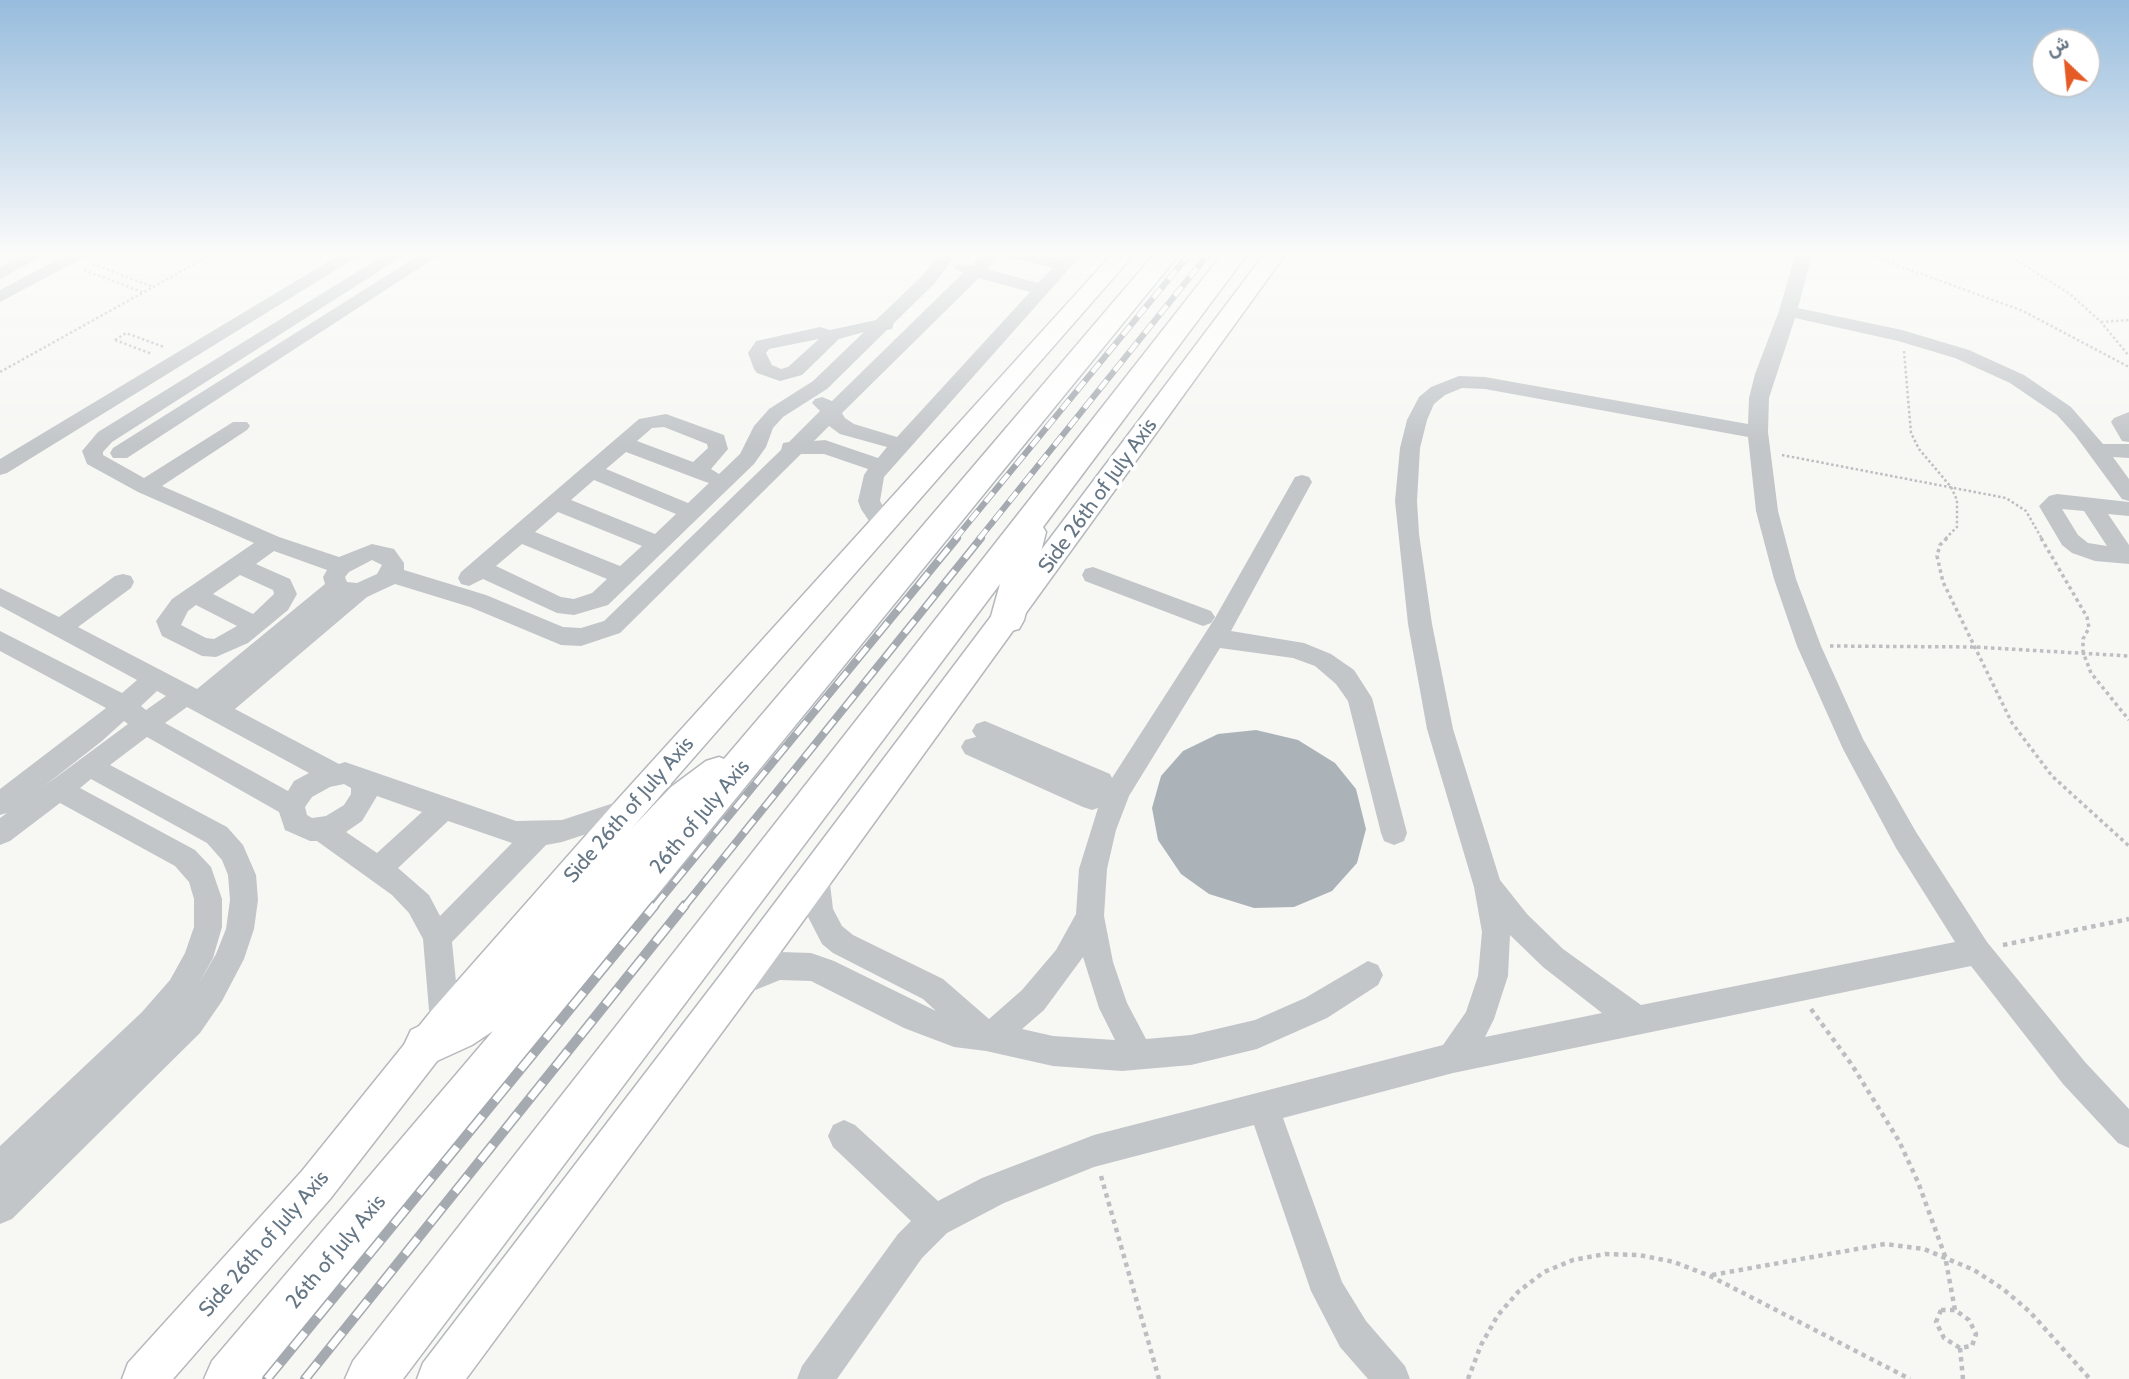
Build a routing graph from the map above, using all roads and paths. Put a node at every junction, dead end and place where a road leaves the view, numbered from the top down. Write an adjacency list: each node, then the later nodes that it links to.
1 (101, 316): 25 (path)
2 (251, 316): 23 (street)
3 (298, 316): 26 (street)
4 (335, 316): 27 (street)
5 (891, 316): 18 (street)
6 (930, 316): 19 (street)
7 (1018, 316): 38 (street)
8 (1069, 316): 58 (main road, Side 26th of July Axis)
9 (1116, 316): 88 (highway, 26th of July Axis)
10 (1213, 316): 57 (highway)
11 (1224, 316): 73 (main road, Side 26th of July Axis)
12 (1786, 316): 36 (street)
13 (1812, 316): 21 (street)
14 (2034, 316): 24 (path)
15 (2094, 316): 17 (path)
16 (2129, 320): 17 (path)
17 (2101, 322): 22 (path)
18 (883, 324): 19 (street); 20 (street); 30 (street)
19 (912, 334): 31 (street)
20 (830, 336)
21 (1902, 336): 40 (street); 50 (path)
22 (2129, 356)
23 (181, 359): 23 (path); 44 (street)
24 (2129, 367)
25 (0, 372)
26 (201, 377): 27 (street); 28 (street)
27 (226, 386): 29 (street)
28 (182, 389): 29 (street); 49 (street)
29 (207, 397): 42 (street)
30 (802, 397): 31 (street); 35 (street)
31 (832, 413): 38 (street); 39 (street)
32 (2129, 418): 34 (street)
33 (240, 426): 49 (street)
34 (2129, 436)
35 (759, 441): 39 (street); 47 (street)
36 (1758, 441): 50 (path); 78 (street); 105 (street)
37 (622, 443): 45 (street); 46 (street); 46 (street)
38 (902, 445): 43 (street)
39 (798, 446): 43 (street); 51 (street)
40 (2097, 450): 41 (street); 52 (street)
41 (2129, 451)
42 (120, 453)
43 (881, 466): 58 (street)
44 (0, 468)
45 (591, 471): 53 (street); 55 (street)
46 (697, 471): 47 (street)
47 (724, 481): 51 (street); 55 (street)
48 (1302, 482): 75 (street)
49 (145, 487): 60 (street)
50 (1951, 487): 79 (path); 80 (path)
51 (753, 491): 56 (street)
52 (2128, 496): 54 (street)
53 (555, 502): 59 (street); 61 (street)
54 (2091, 505): 62 (street); 62 (street)
55 (697, 508): 56 (street); 61 (street)
56 (729, 514): 70 (street)
57 (1033, 517): 73 (highway); 131 (highway)
58 (883, 525): 97 (main road, Side 26th of July Axis)
59 (519, 534): 64 (street); 67 (street)
60 (271, 542): 63 (street); 68 (street)
61 (659, 544): 67 (street)
62 (2127, 556)
63 (239, 565): 71 (street); 74 (street)
64 (480, 568): 67 (street); 70 (street)
65 (390, 574): 68 (street); 68 (street); 70 (street)
66 (1093, 575): 75 (street)
67 (625, 577)
68 (346, 581): 83 (street)
69 (123, 582): 76 (street)
70 (453, 592)
71 (195, 595): 74 (street); 74 (street)
72 (0, 596): 76 (street)
73 (1007, 620): 104 (main road, Side 26th of July Axis)
74 (255, 625)
75 (1208, 627): 100 (street); 106 (street)
76 (60, 628): 82 (street)
77 (0, 640): 84 (street)
78 (1809, 646): 79 (path); 109 (street)
79 (1975, 647): 80 (path); 102 (path)
80 (2082, 652): 81 (path); 85 (path)
81 (2129, 656)
82 (157, 677): 83 (street); 84 (street)
83 (201, 702): 86 (street); 90 (street)
84 (123, 705): 86 (street); 95 (street)
85 (2129, 720)
86 (145, 724): 89 (street); 94 (street)
87 (980, 739): 93 (street)
88 (753, 754): 114 (highway); 130 (highway, 26th of July Axis)
89 (90, 766): 92 (street); 123 (street)
90 (335, 774): 91 (street); 94 (street)
91 (361, 780): 96 (street); 98 (street)
92 (59, 789): 95 (street); 122 (street)
93 (1096, 790)
94 (292, 806): 98 (street)
95 (8, 808): 99 (street)
96 (443, 809): 101 (street); 103 (street)
97 (629, 809): 101 (street); 114 (main road, Side 26th of July Axis)
98 (321, 830): 103 (street)
99 (0, 833)
100 (1394, 833)
101 (539, 834): 108 (street)
102 (2129, 846)
103 (378, 869): 108 (street)
104 (820, 871): 111 (main road, Side 26th of July Axis); 115 (street)
105 (1488, 887): 113 (street); 117 (street)
106 (1090, 916): 115 (street); 116 (street)
107 (2129, 919): 109 (path)
108 (437, 938): 114 (street)
109 (1977, 951): 112 (street); 119 (street)
110 (1368, 975): 116 (street)
111 (735, 985): 115 (street); 132 (main road, Side 26th of July Axis)
112 (1795, 988): 113 (street); 125 (path)
113 (1638, 1020): 117 (street)
114 (435, 1033): 129 (main road, Side 26th of July Axis)
115 (988, 1036): 116 (street)
116 (1138, 1055)
117 (1452, 1058): 118 (street)
118 (1265, 1108): 121 (street); 135 (street)
119 (2129, 1132)
120 (844, 1136): 124 (street)
121 (1094, 1151): 124 (street); 134 (path)
122 (0, 1168)
123 (0, 1208)
124 (935, 1221): 133 (street)
125 (1945, 1256): 126 (path); 127 (path); 139 (path)
126 (1710, 1276): 136 (path); 137 (path)
127 (1955, 1310): 128 (path); 128 (path)
128 (1960, 1348): 138 (path)
129 (144, 1379)
130 (230, 1379)
131 (371, 1379)
132 (439, 1379)
133 (815, 1379)
134 (1159, 1379)
135 (1392, 1379)
136 (1468, 1379)
137 (1910, 1379)
138 (1963, 1379)
139 (2090, 1379)

